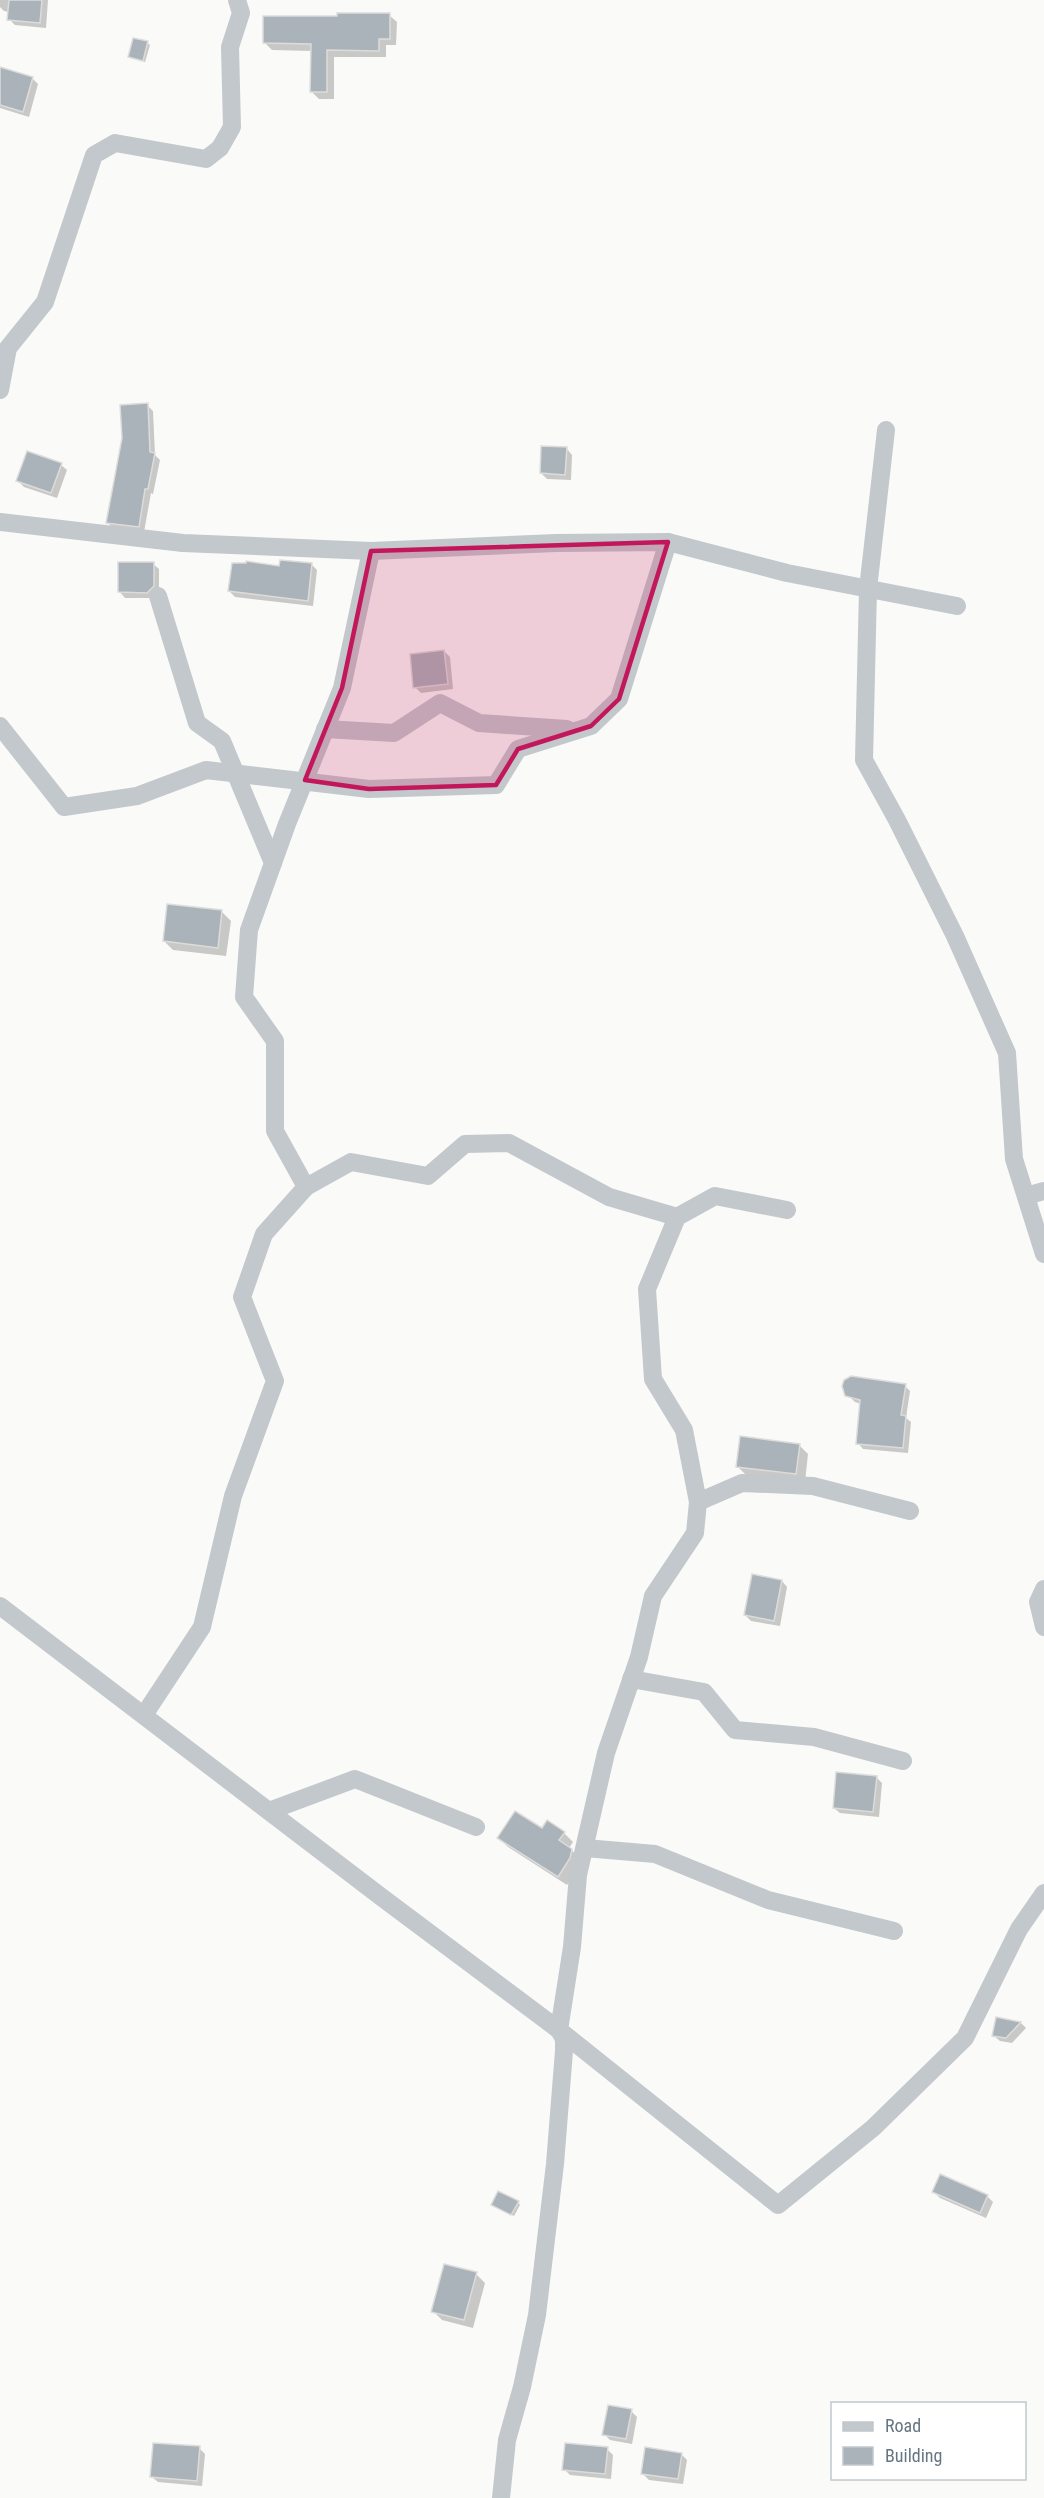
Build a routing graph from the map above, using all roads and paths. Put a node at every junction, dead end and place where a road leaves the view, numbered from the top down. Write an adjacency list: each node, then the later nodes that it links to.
1 (237, 0): 2 (street)
2 (0, 390)
3 (886, 429): 7 (street)
4 (0, 522): 6 (street)
5 (668, 542): 6 (street); 7 (street); 12 (street)
6 (371, 551): 11 (street)
7 (868, 589): 9 (street); 18 (street)
8 (158, 596): 13 (street)
9 (957, 606)
10 (0, 726): 13 (street)
11 (325, 729): 12 (street); 14 (street)
12 (578, 730): 14 (street)
13 (234, 773): 14 (street); 15 (street)
14 (305, 780): 15 (street)
15 (273, 863): 16 (street)
16 (306, 1187): 20 (street); 28 (street)
17 (1044, 1191): 18 (street)
18 (1026, 1196): 21 (street)
19 (787, 1210): 20 (street)
20 (677, 1217): 22 (street)
21 (1044, 1254)
22 (698, 1502): 23 (street); 27 (street)
23 (910, 1511)
24 (1044, 1589): 26 (street)
25 (0, 1606): 28 (street)
26 (1044, 1626)
27 (632, 1679): 29 (street); 32 (street)
28 (144, 1715): 30 (street)
29 (903, 1761)
30 (269, 1811): 31 (street); 35 (street)
31 (476, 1827)
32 (585, 1848): 34 (street); 35 (street)
33 (1044, 1893): 35 (street)
34 (894, 1931)
35 (559, 2030): 36 (street)
36 (501, 2498)

